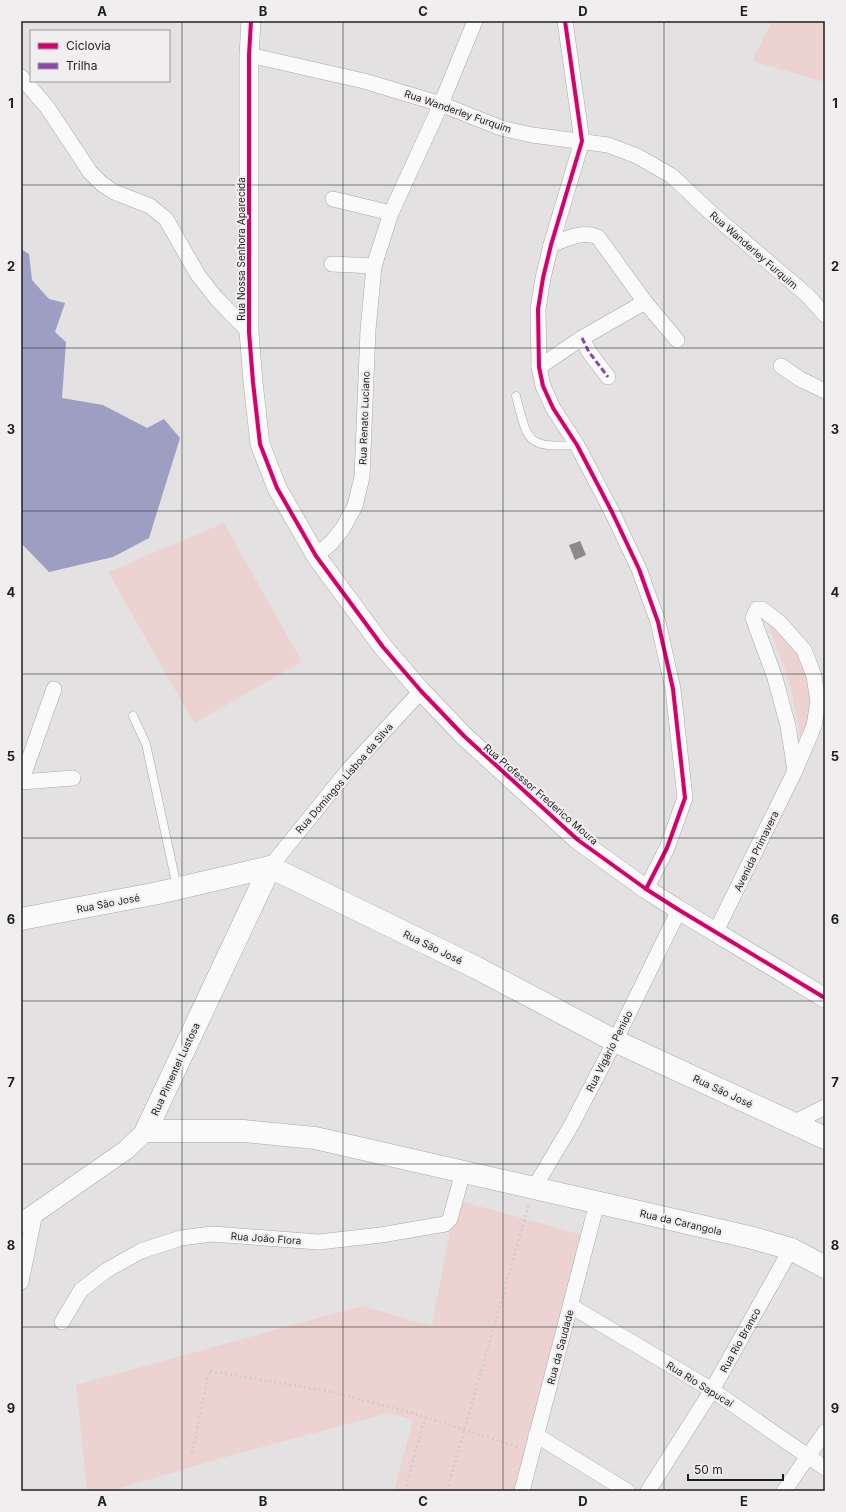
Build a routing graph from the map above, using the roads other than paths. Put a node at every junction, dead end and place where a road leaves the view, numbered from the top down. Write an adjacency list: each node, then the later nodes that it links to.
1 (251, 21): 4 (street, Rua Nossa Senhora Aparecida)
2 (475, 21): 6 (street, Rua Renato Luciano)
3 (565, 21): 7 (street)
4 (249, 55): 6 (street, Rua Wanderley Furquim); 15 (street, Rua Nossa Senhora Aparecida)
5 (21, 77): 15 (street, Rua Nossa Senhora Aparecida)
6 (441, 104): 7 (street, Rua Wanderley Furquim); 9 (street, Rua Renato Luciano)
7 (582, 141): 10 (street); 14 (street, Rua Wanderley Furquim)
8 (333, 199): 9 (street)
9 (392, 213): 12 (street, Rua Renato Luciano)
10 (551, 245): 13 (street); 19 (street)
11 (332, 264): 12 (street)
12 (374, 266): 24 (street, Rua Renato Luciano)
13 (645, 302): 16 (street); 17 (street)
14 (825, 315)
15 (249, 332): 24 (street, Rua Nossa Senhora Aparecida)
16 (582, 338): 19 (street); 20 (street)
17 (677, 340)
18 (781, 366): 21 (street)
19 (540, 367): 23 (street)
20 (608, 377)
21 (825, 391)
22 (516, 396): 23 (lane)
23 (577, 445): 33 (street)
24 (316, 556): 26 (street, Rua Nossa Senhora Aparecida)
25 (54, 689): 30 (street)
26 (420, 691): 31 (street, Rua Domingos Lisboa da Silva); 33 (street, Rua Professor Frederico Moura)
27 (133, 716): 32 (lane)
28 (795, 771): 28 (street, Avenida Primavera); 36 (street, Avenida Primavera)
29 (73, 778): 30 (street)
30 (21, 782)
31 (270, 867): 32 (main road, Rua São José); 38 (main road, Rua São José); 41 (main road, Rua Pimentel Lustosa)
32 (178, 888): 35 (main road, Rua São José)
33 (646, 889): 34 (street, Rua Professor Frederico Moura)
34 (679, 910): 36 (street, Rua Professor Frederico Moura); 38 (street, Rua Vigário Penido)
35 (21, 919)
36 (716, 931): 37 (street, Rua Professor Frederico Moura)
37 (825, 998)
38 (615, 1041): 40 (main road, Rua São José); 44 (street, Rua Vigário Penido)
39 (825, 1107): 40 (street)
40 (793, 1124): 42 (main road, Rua São José)
41 (146, 1131): 43 (main road); 46 (street, Rua Pimentel Lustosa)
42 (825, 1138)
43 (463, 1172): 44 (main road); 51 (street, Rua João Flora)
44 (534, 1188): 45 (main road, Rua da Carangola)
45 (597, 1203): 47 (main road, Rua da Carangola); 50 (street, Rua da Saudade)
46 (28, 1218): 49 (street)
47 (791, 1248): 48 (main road, Rua da Carangola); 52 (street, Rua Rio Branco)
48 (825, 1267)
49 (21, 1282)
50 (571, 1306): 52 (street, Rua Rio Sapucaí); 54 (street, Rua da Saudade)
51 (62, 1322)
52 (712, 1390): 55 (street, Rua Rio Sapucaí); 59 (street, Rua Rio Branco)
53 (825, 1432): 55 (street)
54 (536, 1435): 57 (street, Rua da Saudade); 58 (street)
55 (808, 1455): 56 (street, Rua Rio Sapucaí); 60 (street)
56 (825, 1468)
57 (522, 1491)
58 (627, 1491)
59 (648, 1491)
60 (784, 1491)

